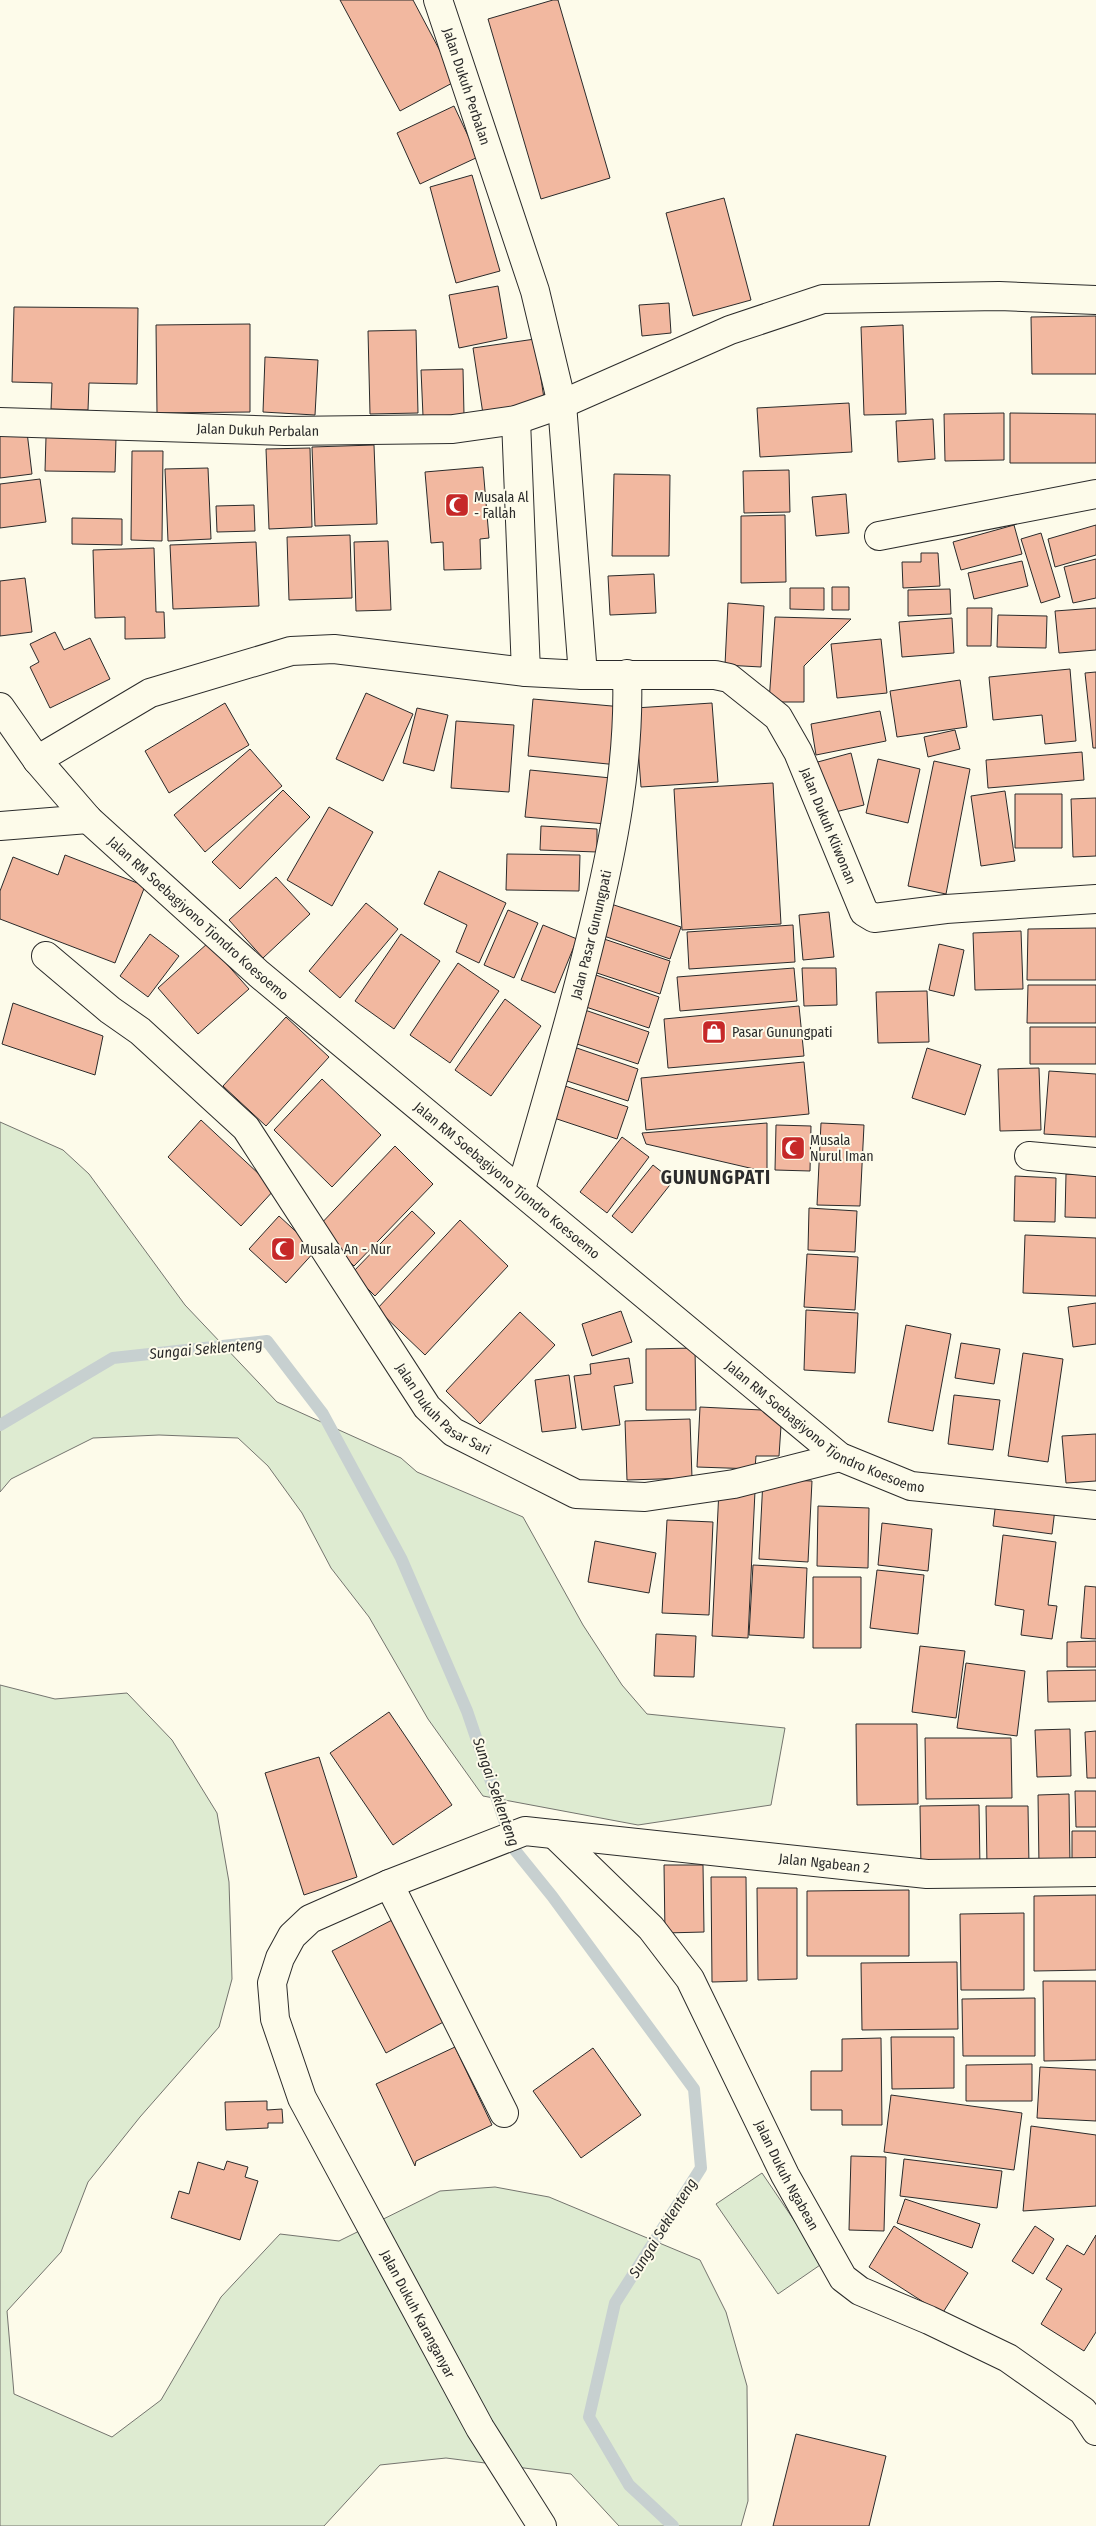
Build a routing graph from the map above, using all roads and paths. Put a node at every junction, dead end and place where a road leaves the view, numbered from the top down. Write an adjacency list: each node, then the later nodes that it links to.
1 (438, 0): 3 (street, Jalan Dukuh Perbalan)
2 (1096, 300): 3 (street)
3 (562, 404): 4 (street, Jalan Dukuh Perbalan); 10 (street, Jalan Dukuh Perbalan)
4 (516, 420): 5 (street, Jalan Dukuh Perbalan); 8 (street)
5 (0, 422)
6 (1096, 494): 7 (street)
7 (879, 536)
8 (526, 672): 10 (street); 12 (street)
9 (627, 674): 10 (street, Jalan Dukuh Kliwonan); 15 (street, Jalan Dukuh Kliwonan); 19 (street, Jalan Pasar Gunungpati)
10 (583, 675)
11 (0, 707): 12 (street, Jalan RM Soebagiyono Tjondro Koesoemo)
12 (37, 760): 13 (street, Jalan RM Soebagiyono Tjondro Koesoemo)
13 (88, 819): 14 (street); 19 (street, Jalan RM Soebagiyono Tjondro Koesoemo)
14 (0, 826)
15 (1096, 898)
16 (46, 956): 20 (street, Jalan Dukuh Pasar Sari)
17 (1030, 1156): 18 (street)
18 (1096, 1162)
19 (521, 1189): 20 (street, Jalan RM Soebagiyono Tjondro Koesoemo)
20 (840, 1457): 21 (street, Jalan RM Soebagiyono Tjondro Koesoemo)
21 (1096, 1505)
22 (525, 1831): 23 (street, Jalan Ngabean 2); 25 (street, Jalan Dukuh Karanganyar)
23 (554, 1834): 24 (street, Jalan Ngabean 2); 27 (street, Jalan Dukuh Ngabean)
24 (1096, 1872)
25 (389, 1884): 26 (street); 28 (street, Jalan Dukuh Karanganyar)
26 (504, 2113)
27 (1096, 2431)
28 (542, 2526)

